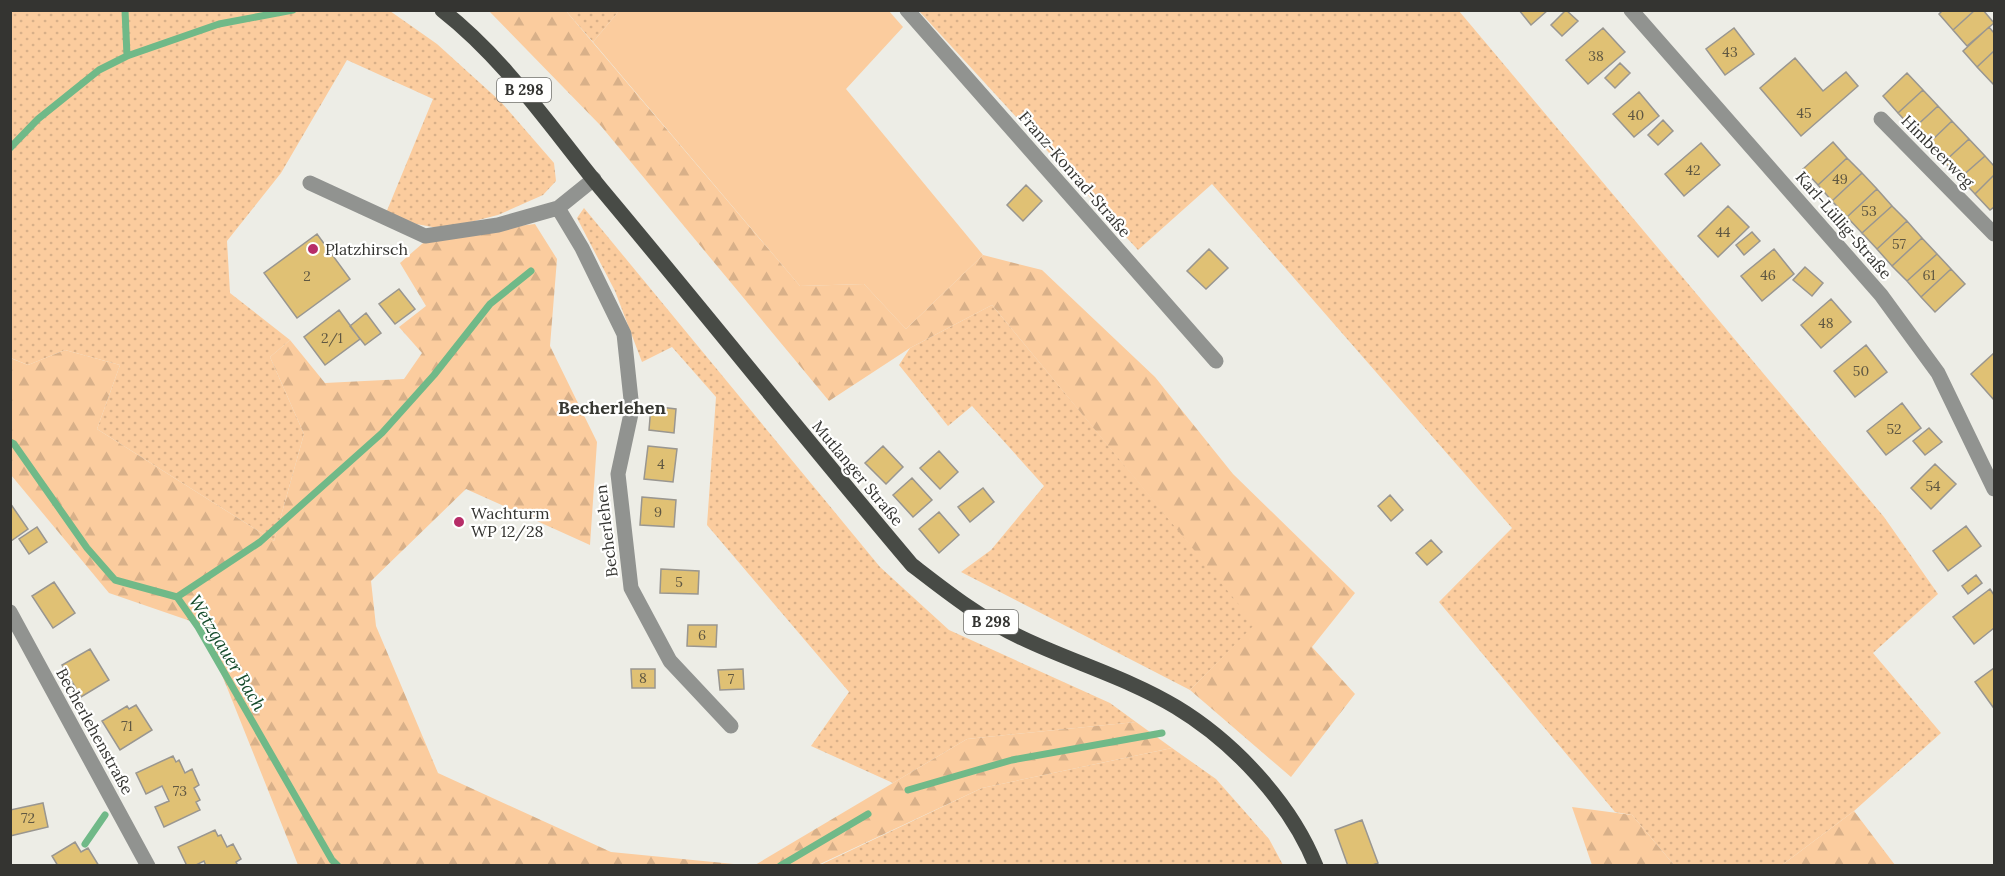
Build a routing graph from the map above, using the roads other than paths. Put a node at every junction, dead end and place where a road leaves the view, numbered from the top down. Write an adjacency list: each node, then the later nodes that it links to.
1 (442, 10): 5 (main road, Mutlanger Straße / B 298)
2 (907, 10): 9 (street, Franz-Konrad-Straße)
3 (1631, 10): 10 (street, Karl-Lüllig-Straße)
4 (1881, 119): 8 (street, Himbeerweg)
5 (594, 179): 7 (street); 14 (main road, Mutlanger Straße / B 298)
6 (310, 183): 7 (street)
7 (558, 208): 12 (street, Becherlehen)
8 (1995, 234)
9 (1216, 361)
10 (1995, 489)
11 (10, 612): 13 (street, Becherlehenstraße)
12 (731, 726)
13 (148, 866)
14 (1316, 866)

